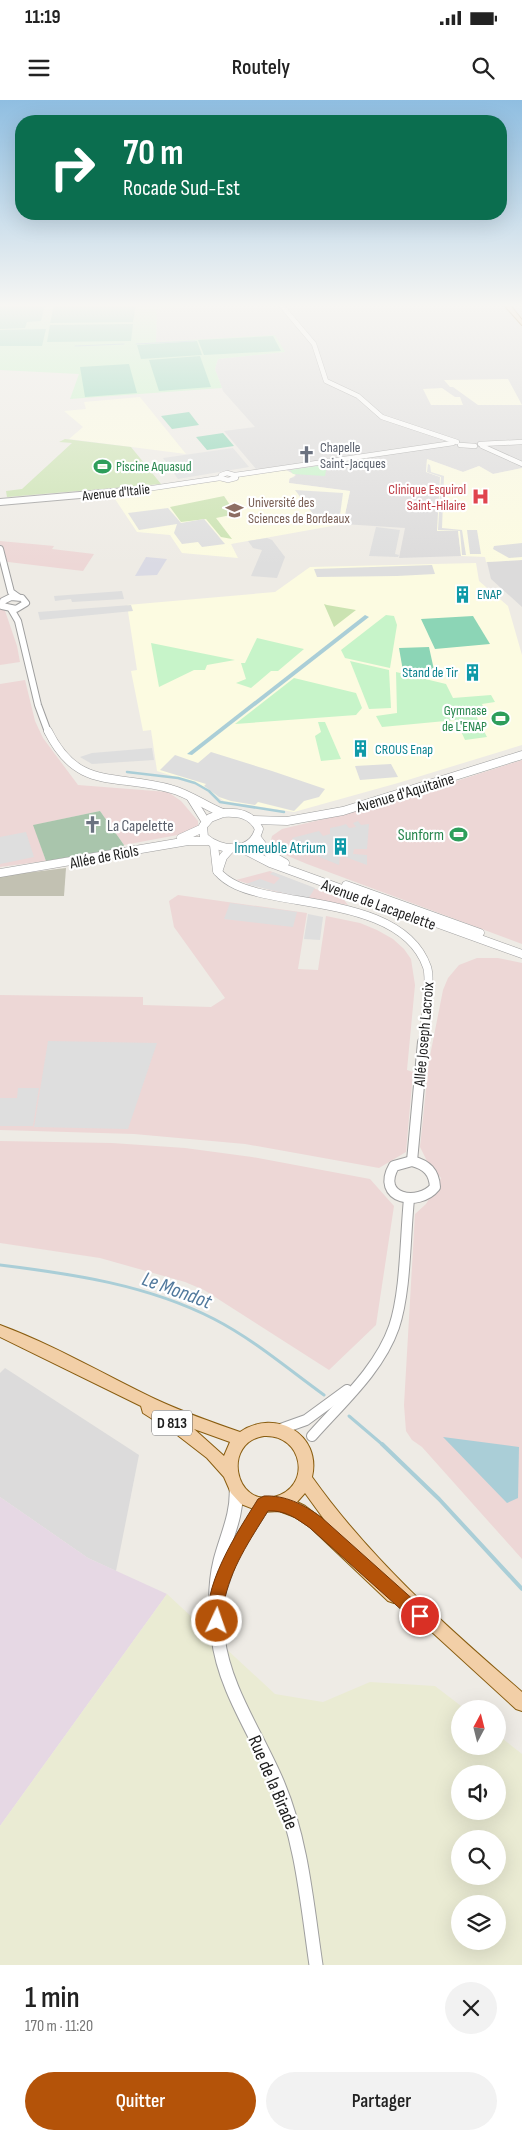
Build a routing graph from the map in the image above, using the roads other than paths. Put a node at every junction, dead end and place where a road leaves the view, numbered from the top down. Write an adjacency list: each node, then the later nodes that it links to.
1 (350, 392): 3 (street)
2 (521, 442): 4 (street)
3 (457, 443): 4 (street); 7 (street, Avenue d'Italie)
4 (479, 445): 5 (street)
5 (522, 464)
6 (0, 498): 7 (street, Avenue d'Italie)
7 (11, 500): 8 (street, Avenue d'Italie)
8 (0, 502)
9 (0, 549): 10 (street)
10 (10, 595): 11 (street); 12 (street)
11 (19, 608): 12 (street); 13 (street)
12 (11, 609): 13 (street, Avenue d'Aquitaine)
13 (18, 621): 15 (street, Avenue d'Aquitaine)
14 (522, 755): 18 (street, Avenue d'Aquitaine)
15 (190, 798): 16 (street, Avenue d'Aquitaine); 19 (street)
16 (223, 813): 17 (street, Avenue d'Aquitaine); 19 (street, Allée de Riols)
17 (254, 820): 18 (street, Avenue d'Aquitaine); 20 (street, Avenue de Lacapelette)
18 (287, 821): 20 (street, Avenue d'Aquitaine)
19 (204, 825): 21 (street); 23 (street, Allée de Riols)
20 (258, 836): 22 (street, Avenue d'Aquitaine); 25 (street, Avenue de Lacapelette)
21 (210, 843): 22 (street, Allée de Riols); 23 (street, Allée de Riols); 24 (street)
22 (235, 848): 24 (street); 26 (street, Avenue de Lacapelette)
23 (0, 872)
24 (218, 872): 27 (street, Allée Joseph Lacroix)
25 (522, 949)
26 (522, 954)
27 (412, 1161): 28 (street); 28 (street)
28 (409, 1199): 30 (street)
29 (0, 1331): 31 (main road, D 813)
30 (374, 1366): 32 (street); 33 (street)
31 (107, 1381): 34 (main road, D 813); 35 (main road, D 813)
32 (277, 1430): 34 (main road); 36 (main road)
33 (312, 1436)
34 (241, 1439): 35 (main road)
35 (230, 1473): 37 (main road)
36 (305, 1480): 38 (main road); 40 (main road)
37 (236, 1488): 38 (main road); 39 (street, Rue de la Birade)
38 (271, 1504): 39 (street, Rue de la Birade); 40 (main road)
39 (216, 1604): 42 (street, Rue de la Birade)
40 (434, 1625): 41 (main road)
41 (522, 1703)
42 (316, 1965)

